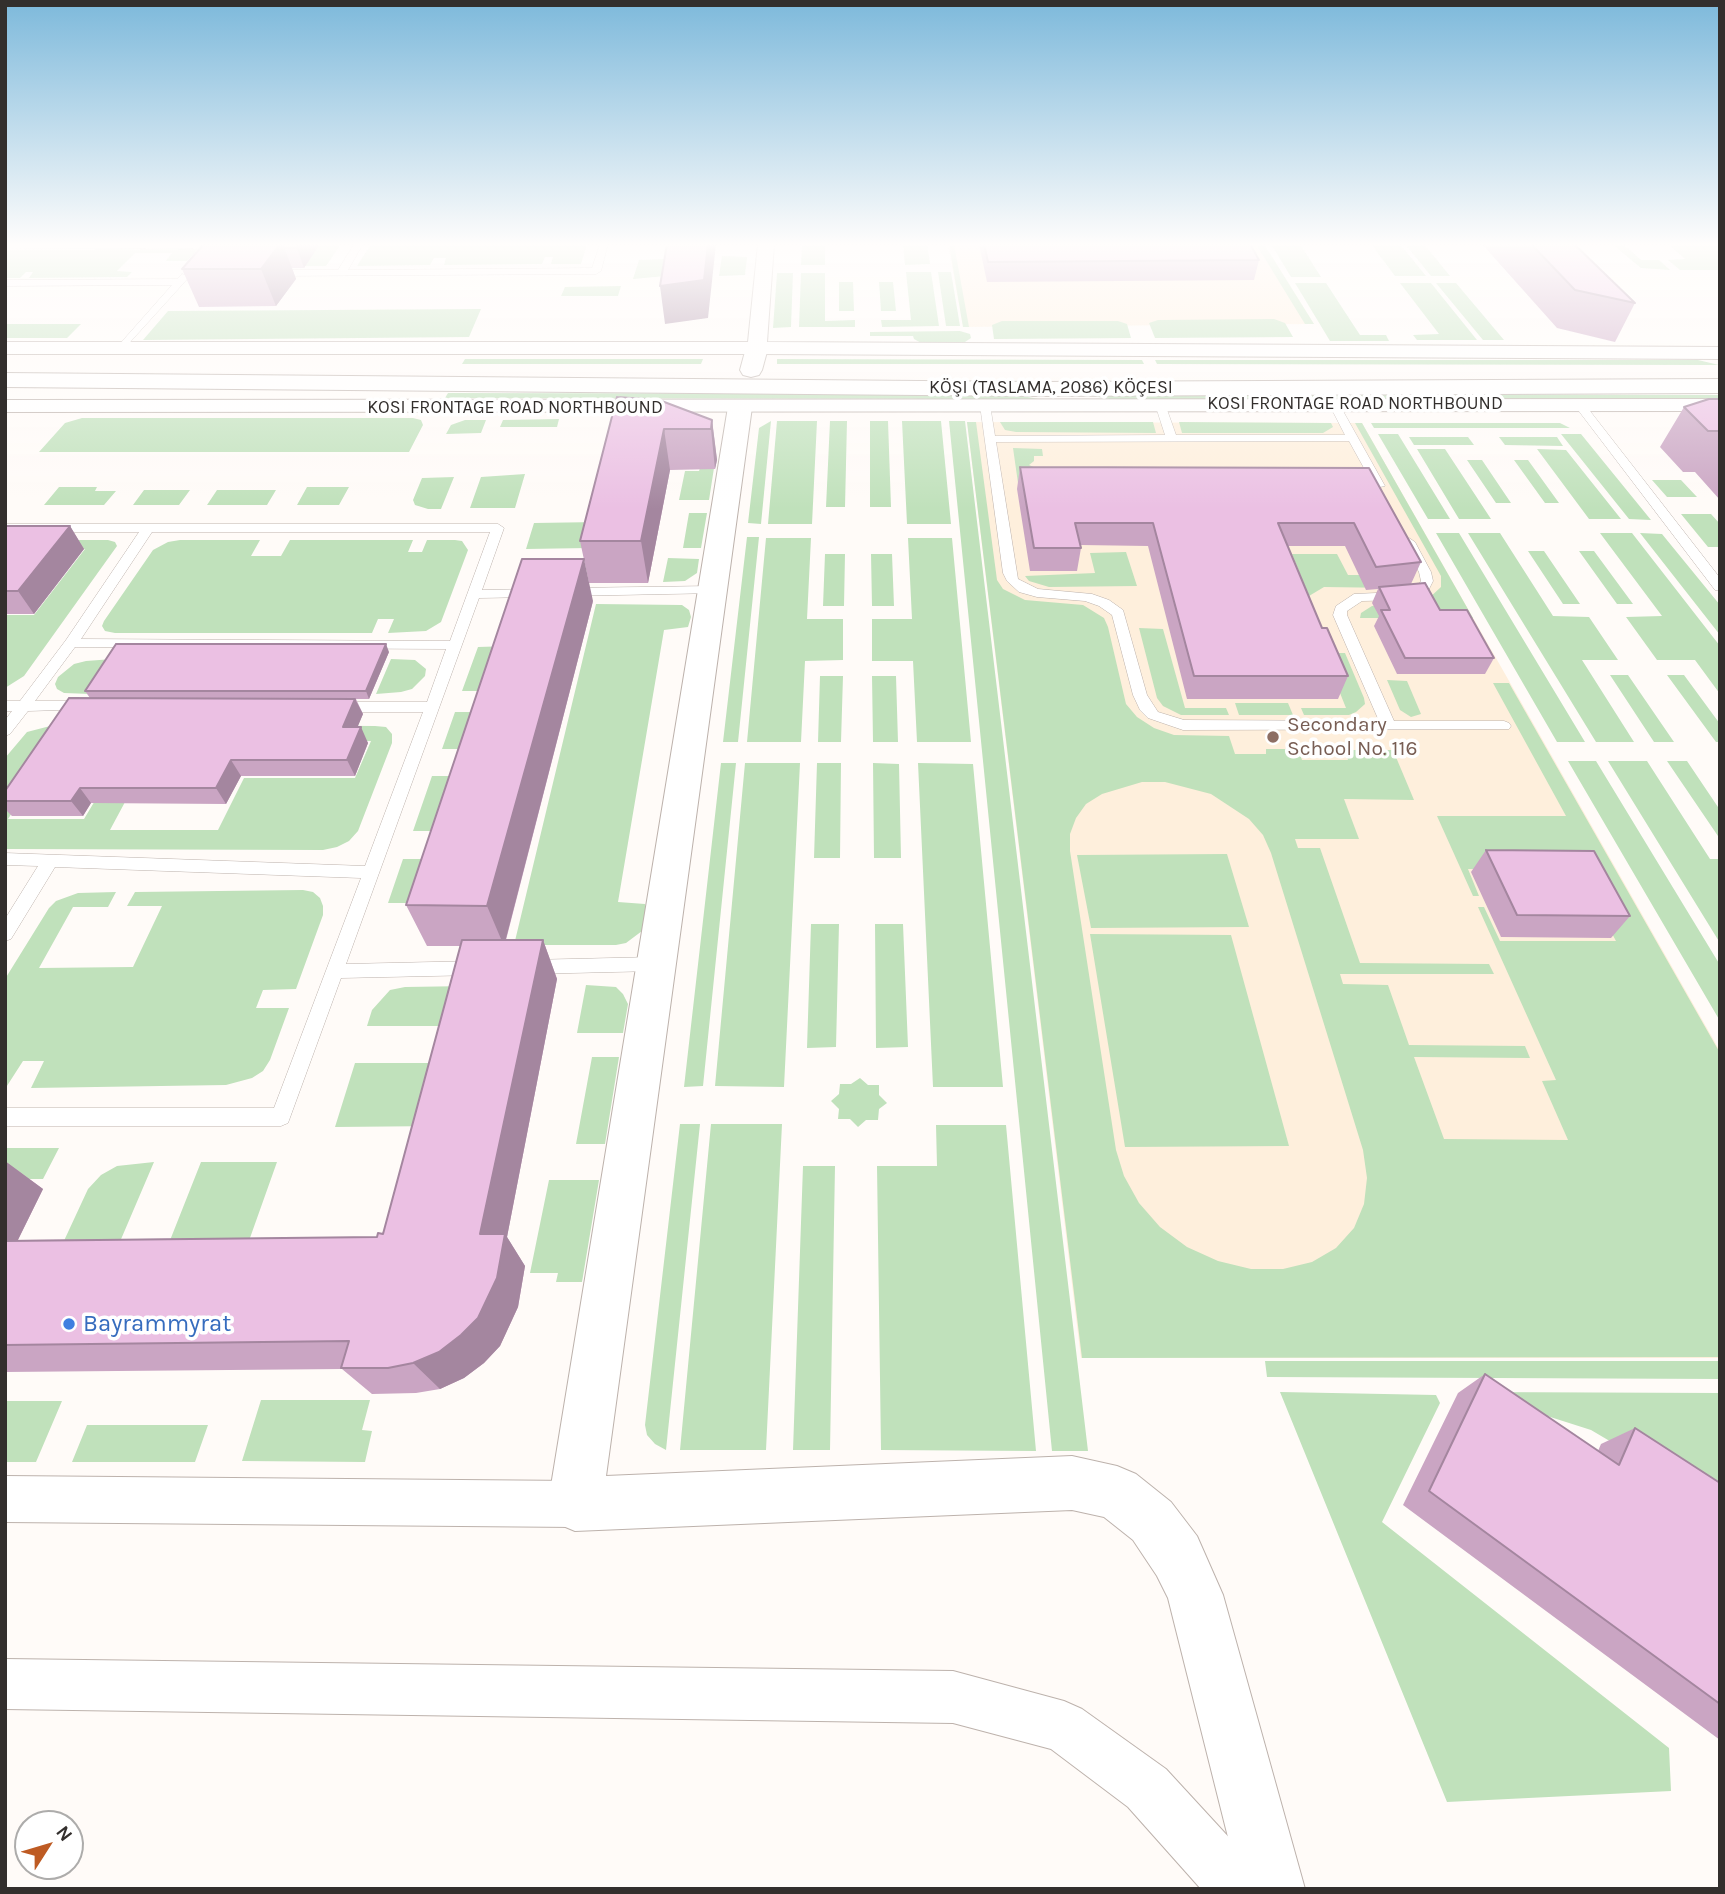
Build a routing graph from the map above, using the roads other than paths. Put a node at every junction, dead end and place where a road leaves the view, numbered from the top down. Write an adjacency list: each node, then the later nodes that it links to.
1 (136, 332): 4 (lane)
2 (758, 332): 5 (street)
3 (5, 348): 4 (street)
4 (122, 348): 5 (street)
5 (757, 348): 6 (street); 11 (main road)
6 (1720, 353)
7 (5, 368): 11 (main road, KÖŞI (TASLAMA, 2086) KÖÇESI)
8 (1720, 372): 11 (main road, KÖŞI (TASLAMA, 2086) KÖÇESI)
9 (5, 380): 12 (main road, KÖŞI (TASLAMA, 2086) KÖÇESI)
10 (1720, 386): 12 (main road, KÖŞI (TASLAMA, 2086) KÖÇESI)
11 (746, 389): 13 (street, KOSI FRONTAGE ROAD NORTHBOUND); 17 (street, KOSI FRONTAGE ROAD NORTHBOUND); 28 (main road)
12 (1036, 389): 19 (main road)
13 (12, 402)
14 (1160, 404): 15 (street, KOSI FRONTAGE ROAD NORTHBOUND); 19 (street, KOSI FRONTAGE ROAD NORTHBOUND); 22 (lane)
15 (1334, 404): 16 (street, KOSI FRONTAGE ROAD NORTHBOUND); 20 (lane)
16 (1579, 404): 18 (street, KOSI FRONTAGE ROAD NORTHBOUND); 27 (lane)
17 (985, 405): 19 (street, KOSI FRONTAGE ROAD NORTHBOUND); 21 (lane)
18 (1720, 405)
19 (1090, 406)
20 (1353, 438): 22 (lane); 23 (lane)
21 (989, 439): 22 (lane); 37 (lane)
22 (1172, 439)
23 (1384, 495)
24 (5, 528): 25 (lane)
25 (148, 528): 29 (lane); 30 (lane)
26 (1402, 529): 37 (lane)
27 (1720, 587)
28 (713, 590): 29 (lane); 44 (main road)
29 (474, 594): 31 (lane)
30 (71, 643): 31 (lane); 33 (lane)
31 (455, 645): 36 (lane)
32 (5, 706): 33 (lane)
33 (24, 706): 34 (lane); 39 (lane)
34 (105, 706)
35 (323, 707): 36 (lane)
36 (432, 707): 42 (lane)
37 (1389, 726): 38 (lane)
38 (1504, 726)
39 (5, 731)
40 (5, 859): 41 (lane)
41 (50, 861): 42 (lane); 43 (lane)
42 (371, 872): 47 (lane)
43 (5, 934)
44 (655, 964): 45 (lane); 50 (main road)
45 (516, 967)
46 (488, 968): 47 (lane)
47 (335, 971): 48 (lane)
48 (5, 1117)
49 (5, 1499): 50 (street)
50 (576, 1504): 53 (main road)
51 (5, 1684): 52 (street)
52 (1238, 1889)
53 (1273, 1889)

